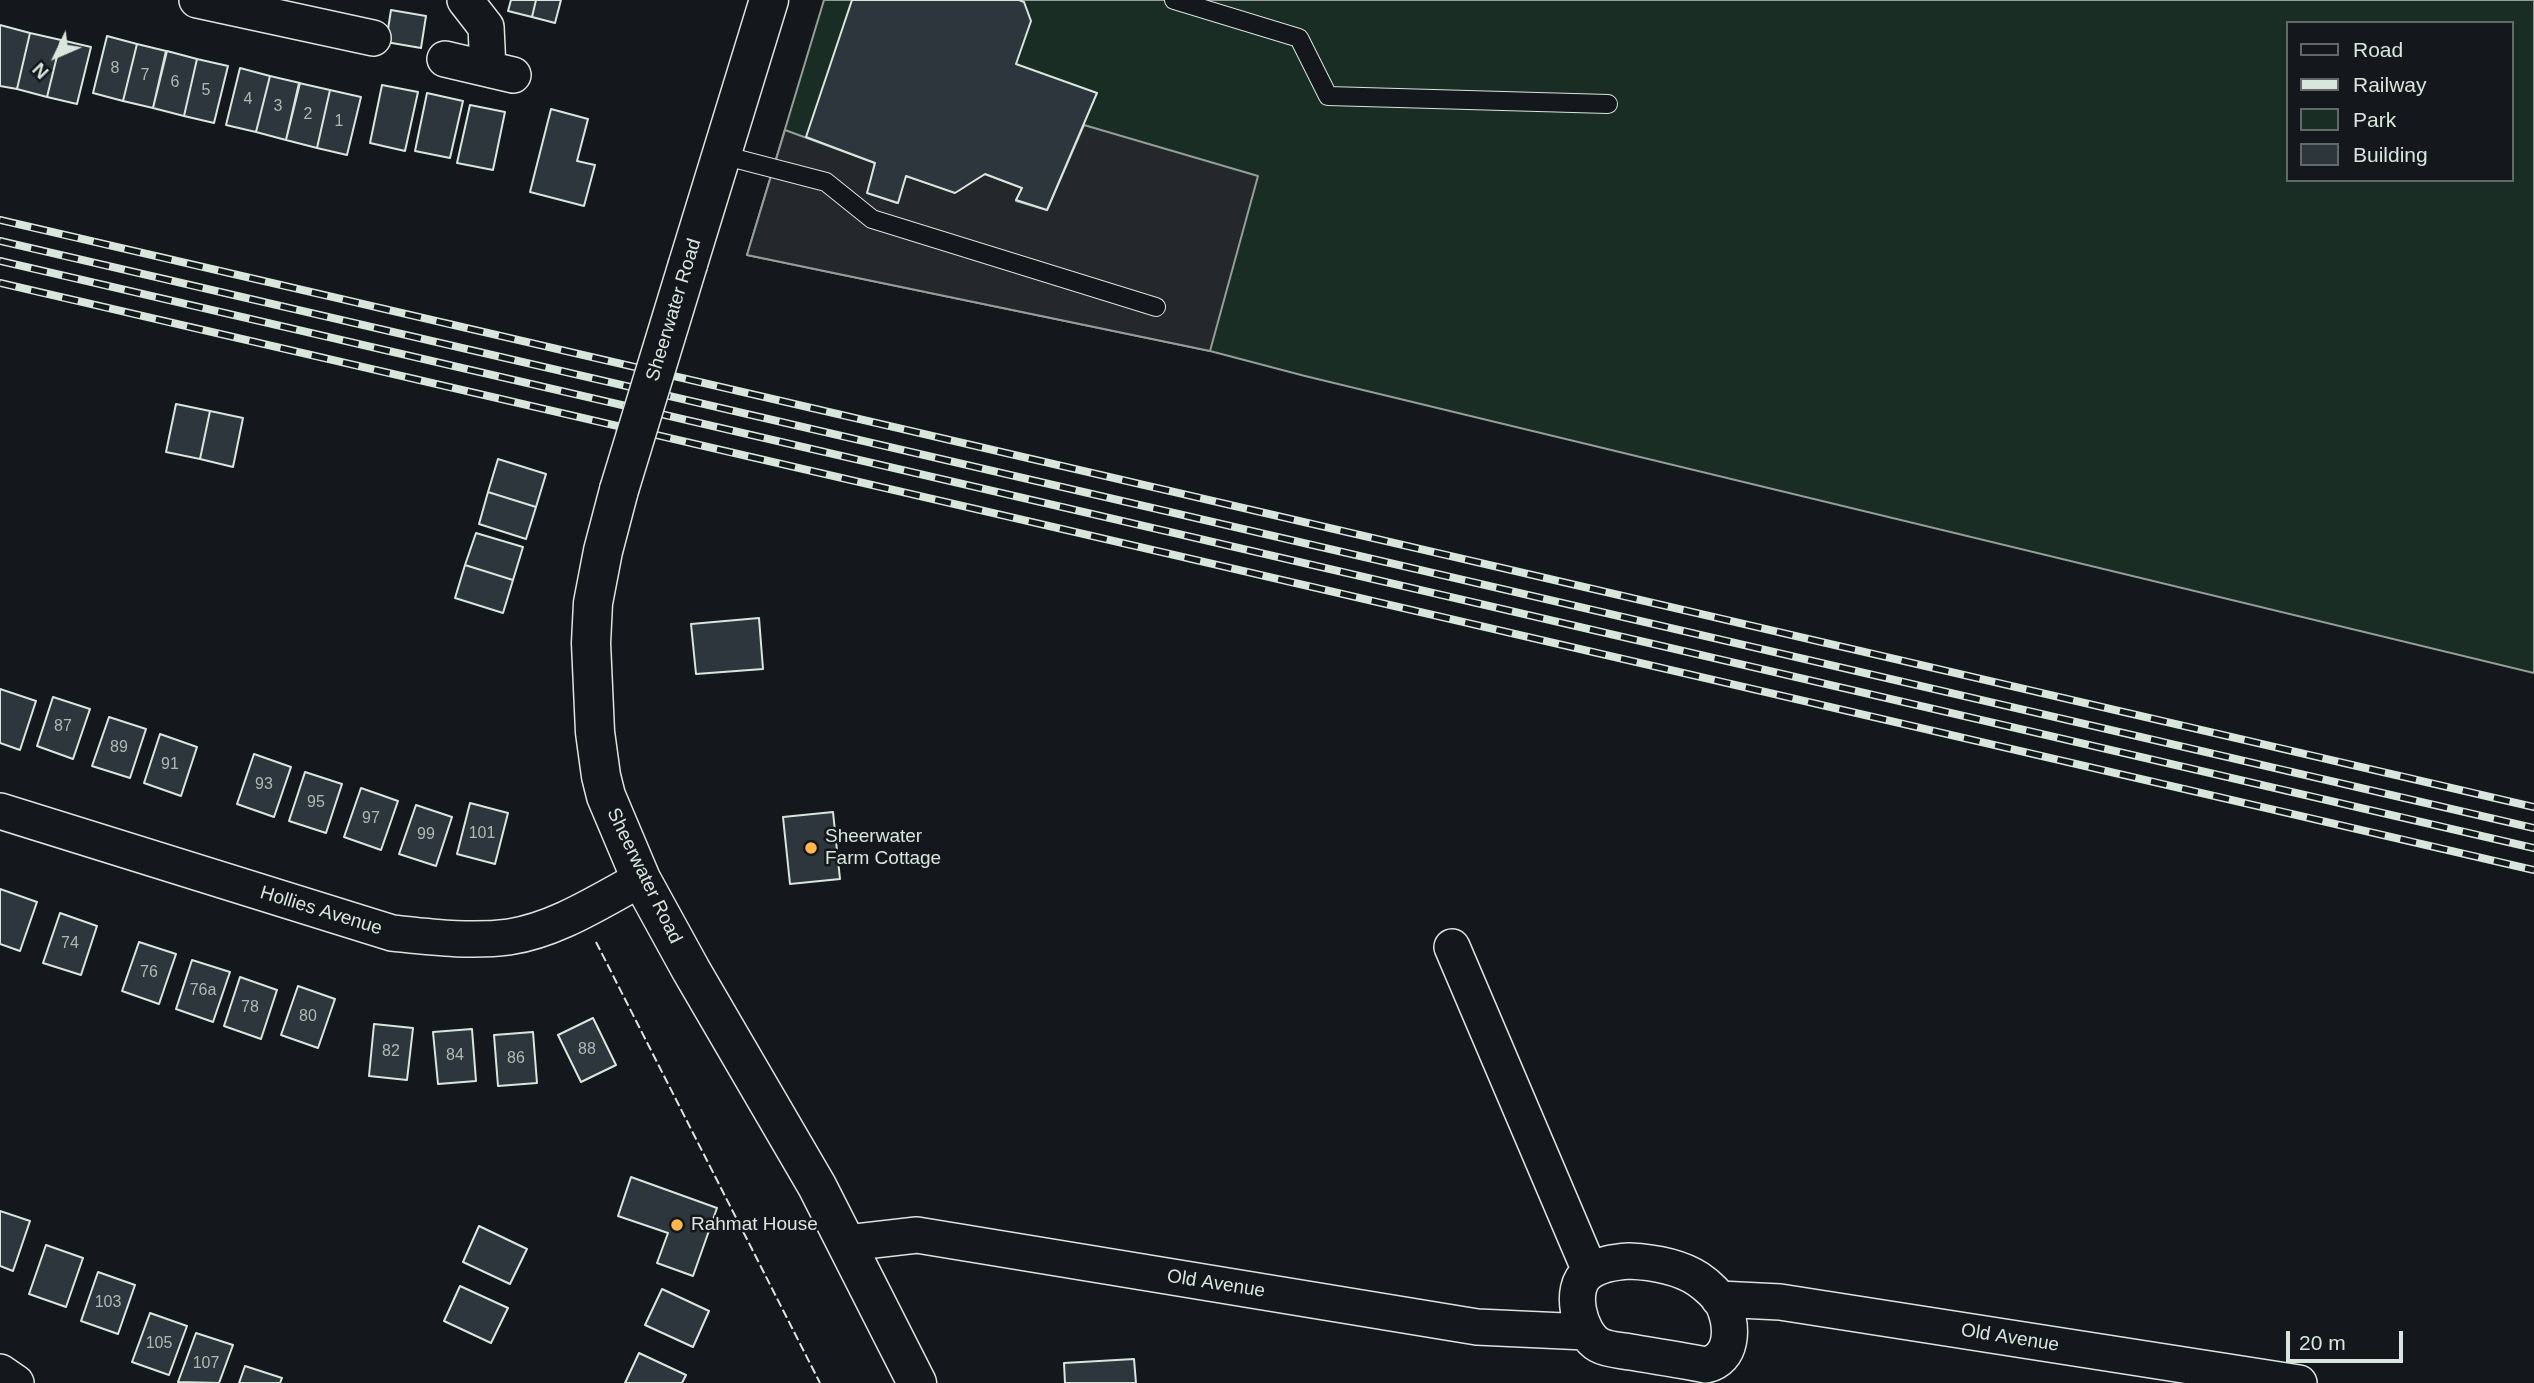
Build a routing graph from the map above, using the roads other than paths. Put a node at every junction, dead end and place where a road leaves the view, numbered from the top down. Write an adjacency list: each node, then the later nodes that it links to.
1 (197, 0): 5 (street)
2 (465, 0): 7 (street)
3 (769, 0): 9 (main road, Sheerwater Road)
4 (1174, 0): 8 (lane)
5 (232, 4): 6 (street)
6 (373, 38)
7 (445, 59)
8 (1608, 104)
9 (722, 155): 10 (lane); 12 (main road, Sheerwater Road, bridge)
10 (1156, 307)
11 (0, 811): 12 (street, Hollies Avenue)
12 (641, 879): 14 (main road, Sheerwater Road)
13 (1452, 947): 15 (street)
14 (847, 1243): 17 (street, Old Avenue); 21 (main road, Sheerwater Road)
15 (1590, 1271): 16 (street); 17 (street)
16 (1719, 1299): 19 (street, Old Avenue); 22 (street, Old Avenue)
17 (1586, 1332): 19 (street, Old Avenue)
18 (0, 1372): 20 (street)
19 (1720, 1372)
20 (16, 1383)
21 (917, 1383)
22 (2299, 1383)

